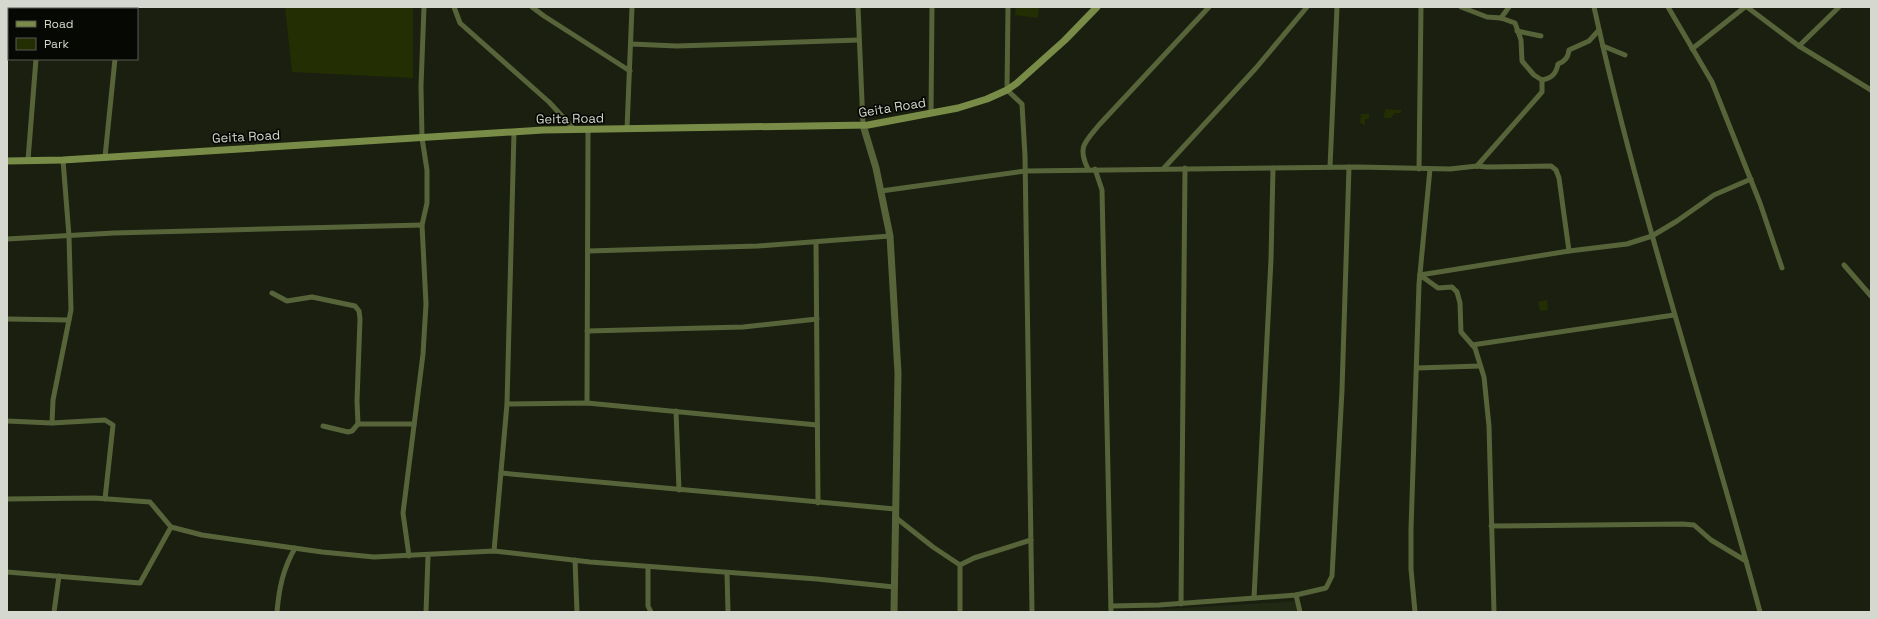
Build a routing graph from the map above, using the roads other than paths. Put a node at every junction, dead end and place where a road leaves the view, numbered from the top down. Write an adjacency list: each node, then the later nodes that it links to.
1 (424, 7): 41 (street)
2 (454, 7): 38 (street)
3 (532, 7): 31 (street)
4 (632, 7): 24 (street)
5 (858, 7): 23 (street)
6 (932, 7): 35 (street)
7 (1008, 7): 33 (street)
8 (1209, 7): 53 (street)
9 (1307, 7): 49 (street)
10 (1337, 7): 47 (street)
11 (1421, 7): 52 (street)
12 (1461, 7): 19 (street)
13 (1509, 7): 19 (street)
14 (1594, 7): 20 (street)
15 (1668, 7): 27 (street)
16 (1746, 7): 26 (street); 27 (street)
17 (1839, 7): 26 (street)
18 (1093, 9): 33 (main road, Geita Road)
19 (1501, 18): 21 (street)
20 (1599, 30): 25 (street); 32 (street)
21 (1517, 31): 22 (street); 32 (street)
22 (1541, 36)
23 (859, 40): 24 (street); 36 (street)
24 (631, 44): 31 (street)
25 (1603, 46): 28 (street); 62 (street)
26 (1799, 46): 34 (street)
27 (1692, 49): 57 (street)
28 (1625, 55)
29 (36, 60): 43 (street)
30 (116, 60): 42 (street)
31 (630, 71): 37 (street)
32 (1542, 80): 46 (street)
33 (1007, 90): 35 (main road, Geita Road); 56 (street)
34 (1871, 90)
35 (931, 113): 36 (main road, Geita Road)
36 (863, 125): 37 (main road, Geita Road); 58 (street)
37 (627, 129): 39 (main road, Geita Road)
38 (575, 130): 39 (main road, Geita Road); 40 (main road, Geita Road)
39 (588, 130): 65 (street)
40 (514, 132): 41 (main road, Geita Road); 81 (street)
41 (422, 138): 42 (main road, Geita Road); 59 (street)
42 (105, 157): 44 (main road, Geita Road)
43 (28, 160): 44 (main road, Geita Road); 45 (main road, Geita Road)
44 (63, 160): 60 (street)
45 (7, 161)
46 (1477, 166): 55 (street); 66 (street)
47 (1330, 167): 48 (street); 51 (street)
48 (1349, 167): 52 (street); 111 (street)
49 (1164, 168): 50 (street); 54 (street)
50 (1185, 168): 51 (street); 113 (street)
51 (1273, 168): 112 (street)
52 (1419, 168): 55 (street)
53 (1088, 169): 54 (street); 56 (street)
54 (1095, 169): 114 (street)
55 (1430, 169): 69 (street)
56 (1025, 171): 58 (street); 98 (street)
57 (1751, 179): 62 (street); 68 (street)
58 (881, 191): 61 (street)
59 (422, 225): 60 (street); 86 (street)
60 (69, 236): 63 (street); 75 (street)
61 (890, 236): 64 (street); 94 (street)
62 (1652, 236): 66 (street); 72 (street)
63 (7, 240)
64 (816, 242): 65 (street); 74 (street)
65 (588, 251): 76 (street)
66 (1569, 251): 69 (street)
67 (1844, 265): 71 (street)
68 (1782, 268)
69 (1420, 275): 77 (street); 79 (street)
70 (272, 293): 85 (street)
71 (1871, 296)
72 (1674, 315): 77 (street); 104 (street)
73 (7, 318): 75 (street)
74 (816, 319): 76 (street); 87 (street)
75 (69, 320): 84 (street)
76 (587, 331): 80 (street)
77 (1472, 345): 78 (street)
78 (1480, 366): 79 (street); 96 (street)
79 (1417, 368): 125 (street)
80 (587, 403): 81 (street); 82 (street)
81 (507, 404): 89 (street)
82 (676, 411): 87 (street); 90 (street)
83 (7, 421): 84 (street)
84 (52, 423): 92 (street)
85 (358, 424): 86 (street); 88 (street)
86 (414, 424): 101 (street)
87 (817, 425): 93 (street)
88 (323, 426)
89 (501, 473): 90 (street); 100 (street)
90 (679, 490): 93 (street)
91 (7, 499): 92 (street)
92 (105, 499): 97 (street)
93 (818, 503): 94 (street)
94 (895, 509): 95 (street)
95 (895, 517): 105 (street); 110 (street)
96 (1491, 526): 104 (street); 126 (street)
97 (171, 527): 99 (street); 109 (street)
98 (1031, 540): 105 (street); 123 (street)
99 (294, 548): 101 (street); 116 (street)
100 (494, 551): 102 (street); 103 (street)
101 (409, 556): 102 (street)
102 (428, 556): 117 (street)
103 (575, 560): 106 (street); 118 (street)
104 (1746, 561): 127 (street)
105 (960, 565): 122 (street)
106 (648, 567): 108 (street); 119 (street)
107 (7, 572): 109 (street)
108 (726, 572): 110 (street); 120 (street)
109 (59, 576): 115 (street)
110 (894, 587): 121 (street)
111 (1296, 595): 112 (street); 124 (street)
112 (1254, 598): 113 (street)
113 (1181, 604): 114 (street)
114 (1111, 609)
115 (54, 612)
116 (277, 612)
117 (426, 612)
118 (577, 612)
119 (651, 612)
120 (728, 612)
121 (894, 612)
122 (960, 612)
123 (1032, 612)
124 (1300, 612)
125 (1415, 612)
126 (1494, 612)
127 (1760, 612)

